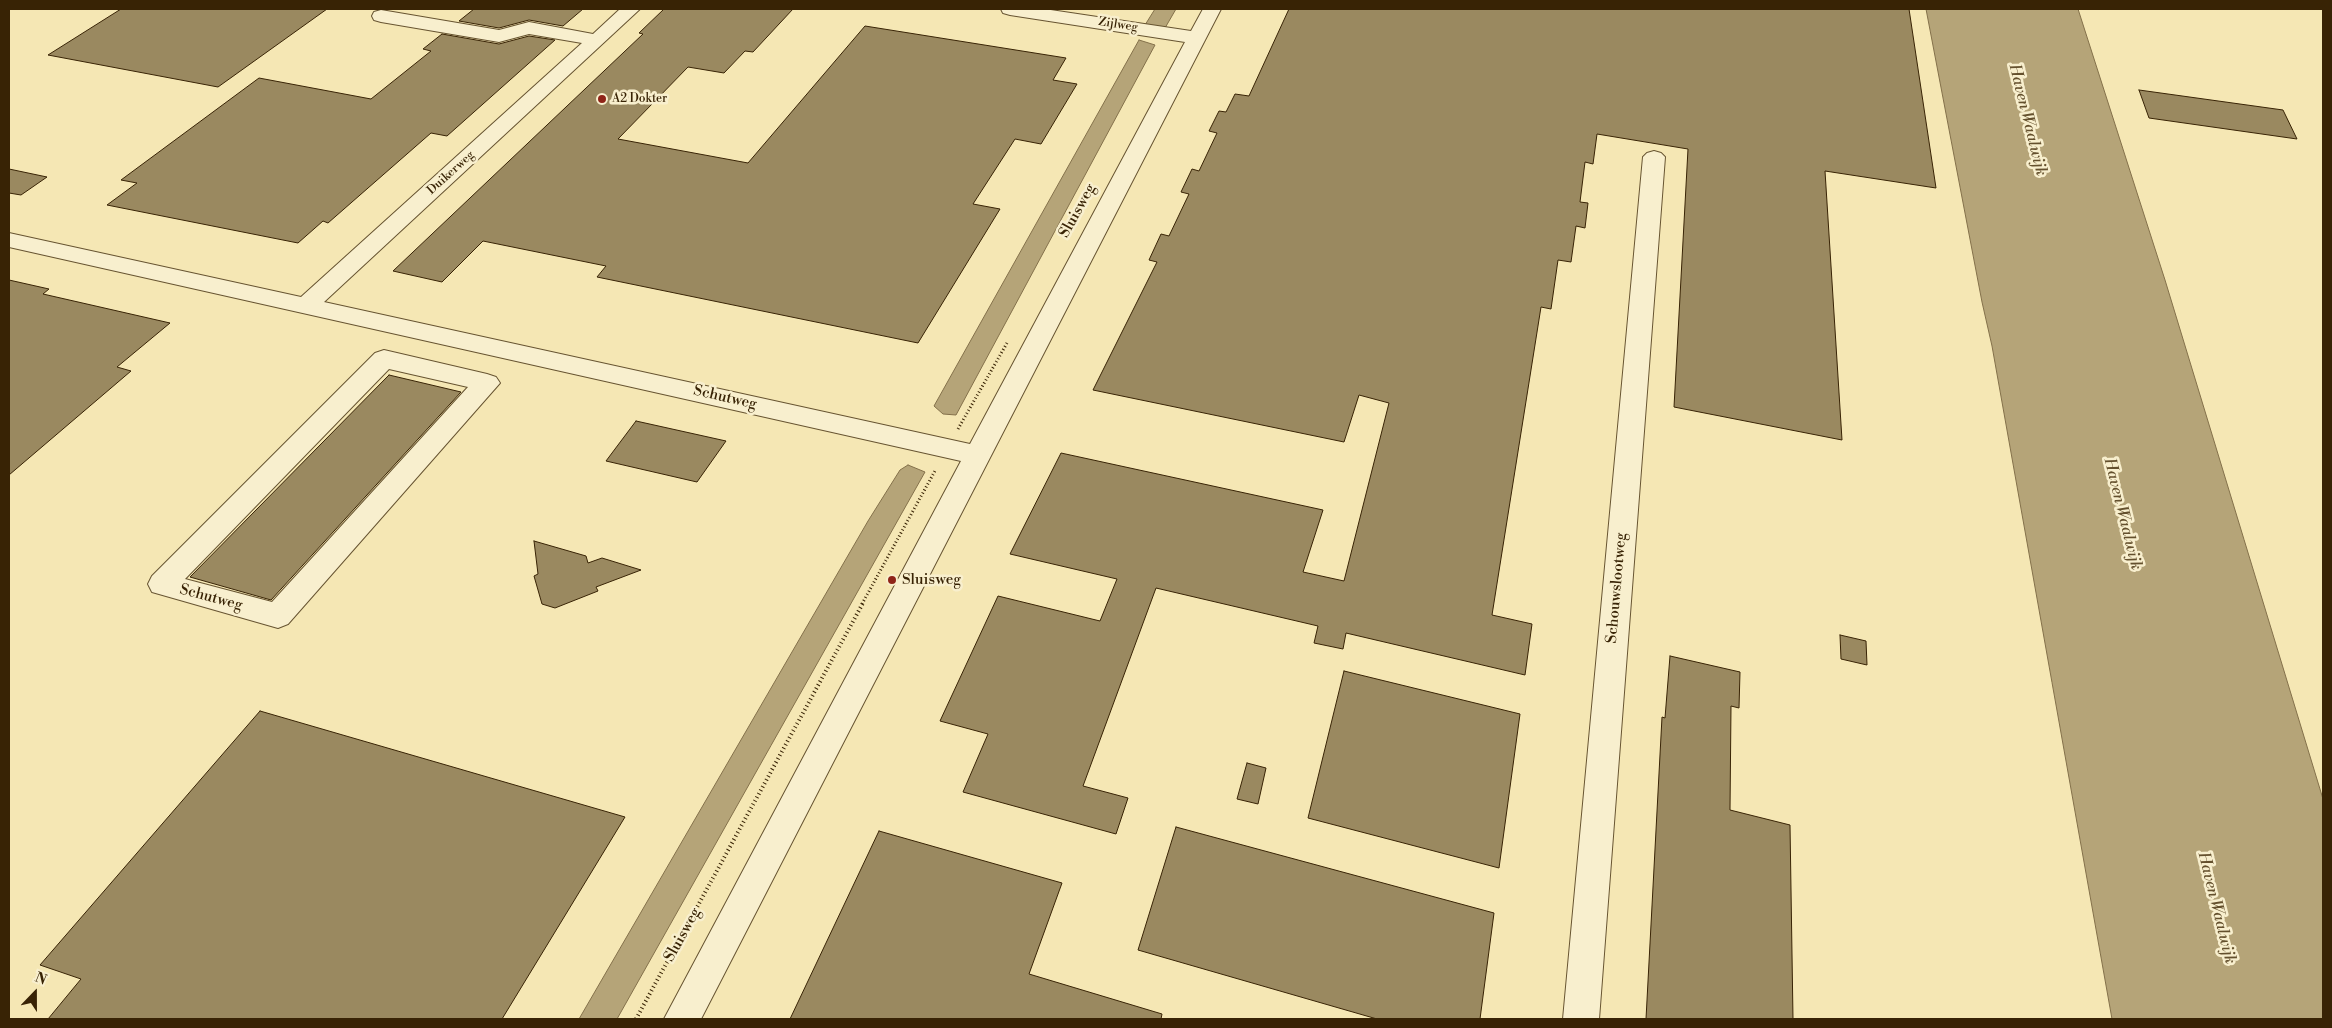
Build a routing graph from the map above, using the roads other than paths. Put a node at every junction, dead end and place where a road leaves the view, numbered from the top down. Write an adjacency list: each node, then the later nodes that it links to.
1 (631, 9): 6 (street, Duikerweg)
2 (1010, 9): 5 (street, Zijlweg)
3 (1212, 9): 5 (street, Sluisweg)
4 (381, 16): 6 (street)
5 (1197, 38): 12 (street, Sluisweg)
6 (597, 40): 9 (street, Duikerweg)
7 (1654, 157): 14 (street, Schouwslootweg)
8 (9, 240): 9 (street, Schutweg)
9 (306, 306): 10 (street, Schutweg)
10 (471, 342): 11 (street); 12 (street, Schutweg)
11 (443, 372): 11 (street, Schutweg)
12 (978, 455): 13 (street, Sluisweg)
13 (682, 1019)
14 (1581, 1019)

